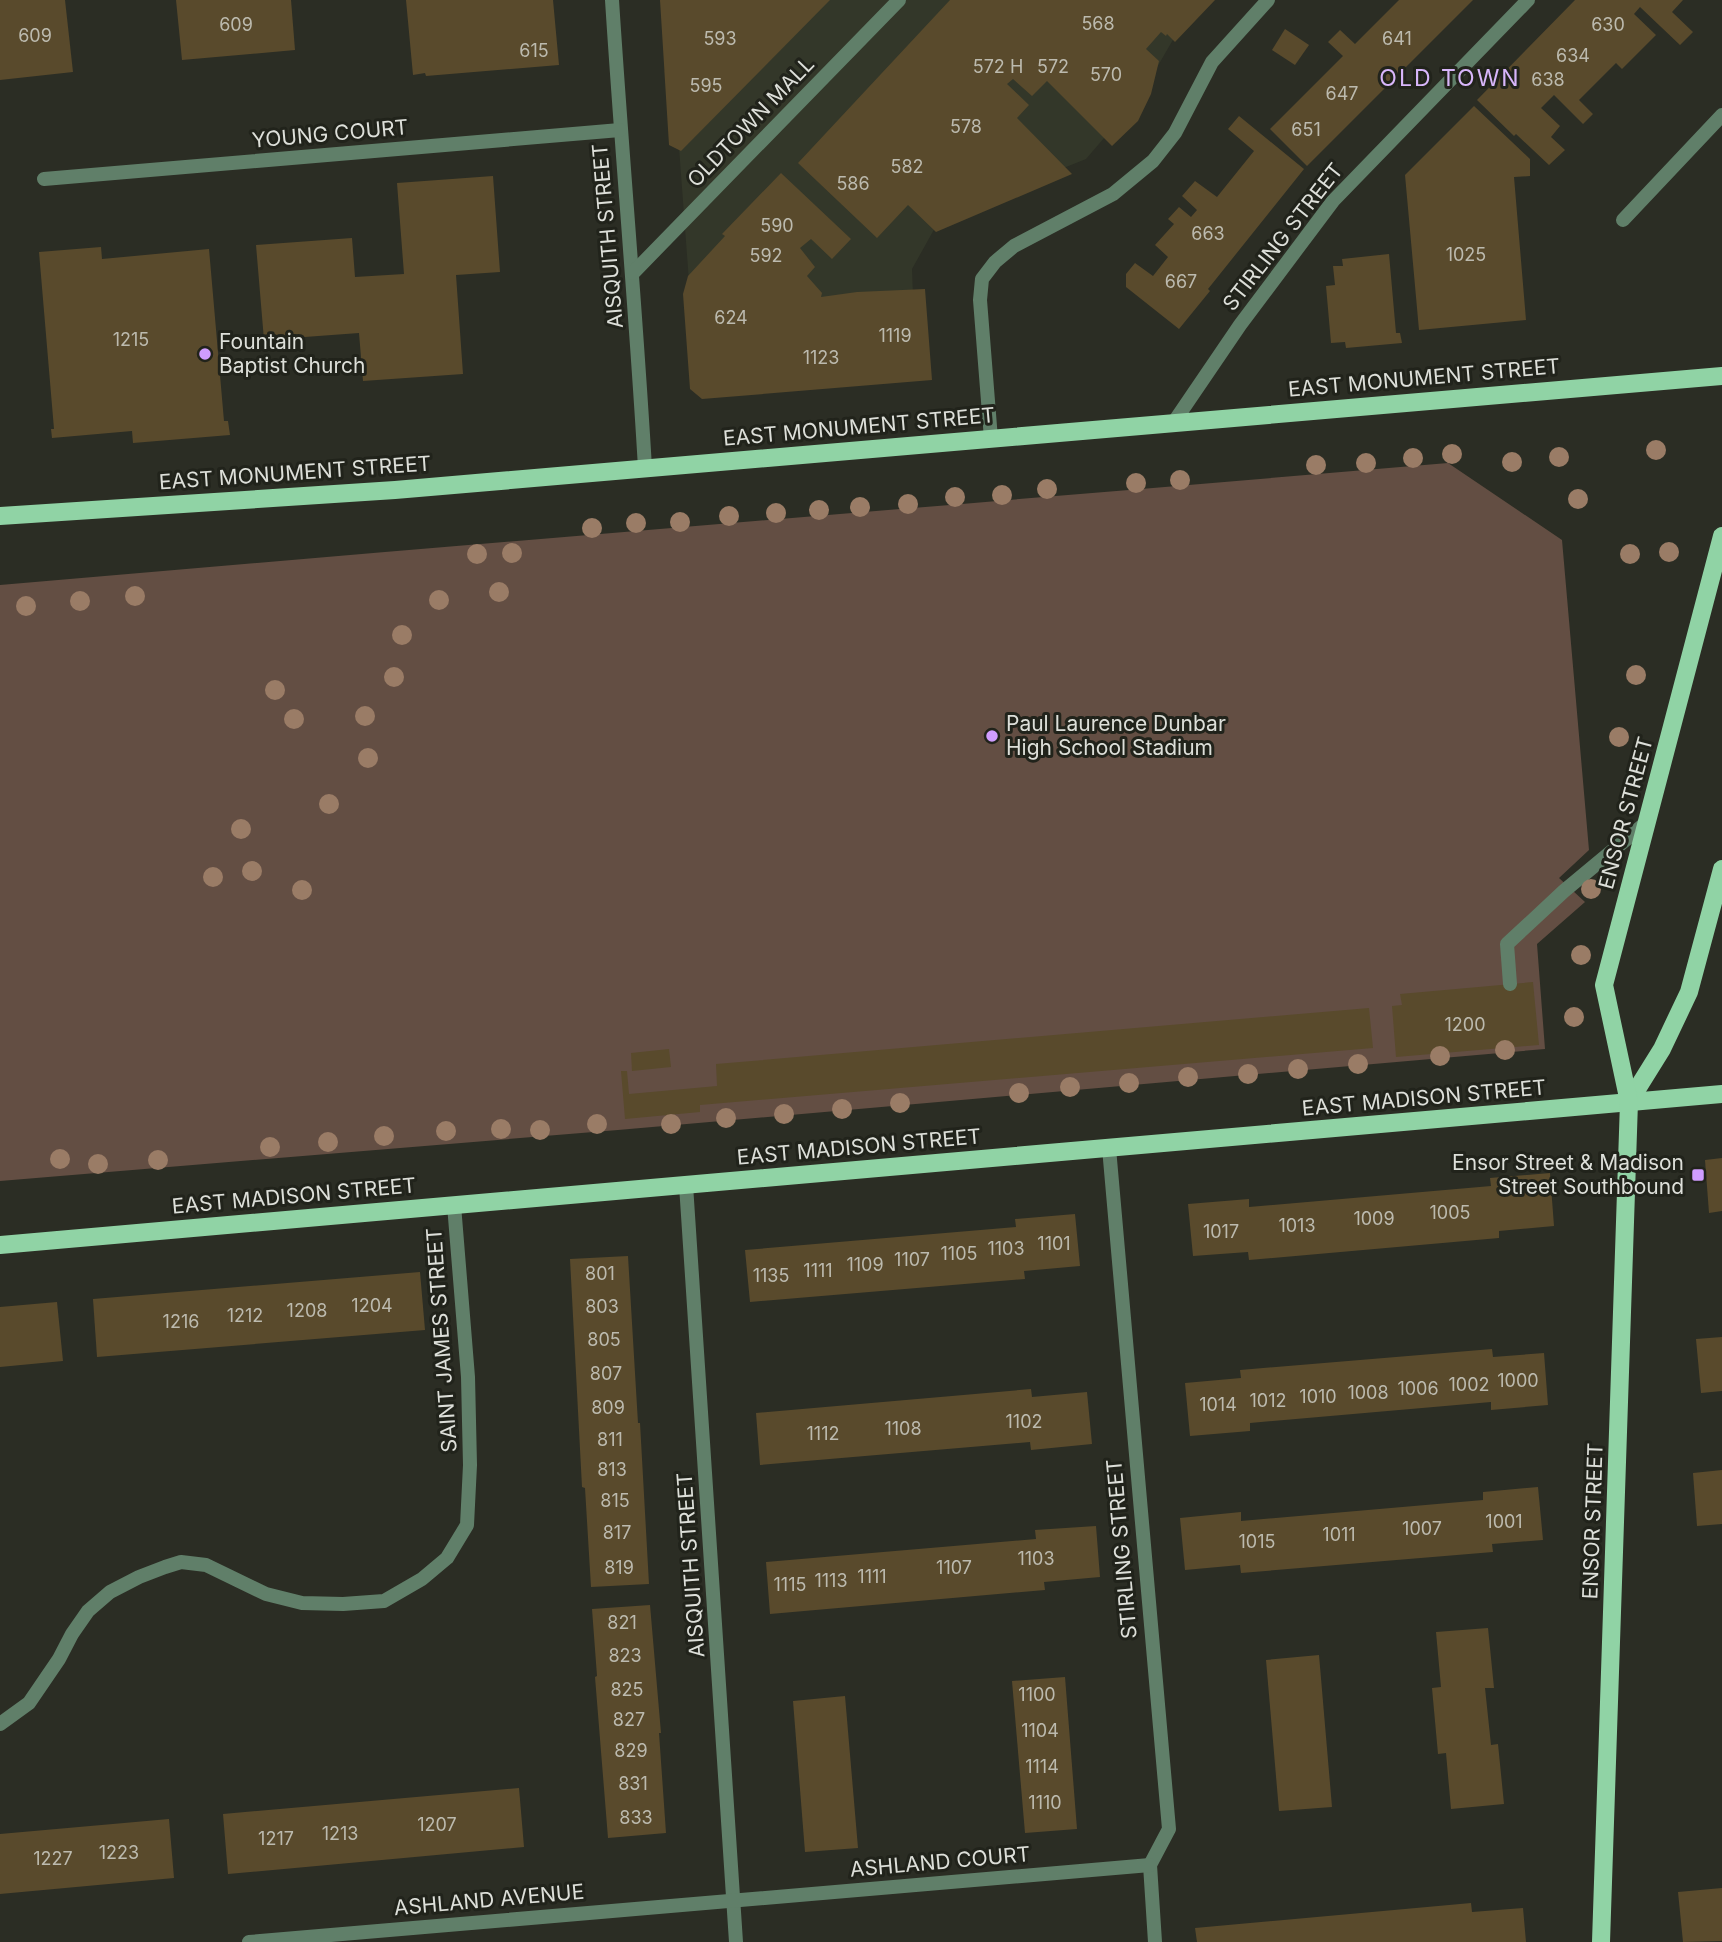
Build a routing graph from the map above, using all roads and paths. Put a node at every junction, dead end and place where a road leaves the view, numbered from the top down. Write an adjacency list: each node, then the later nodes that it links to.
1 (612, 0): 6 (street, AISQUITH STREET)
2 (899, 0): 9 (street, OLDTOWN MALL)
3 (1268, 0): 12 (street)
4 (1528, 0): 11 (street, STIRLING STREET)
5 (1722, 115): 8 (street)
6 (620, 130): 7 (street, YOUNG COURT); 9 (street, AISQUITH STREET)
7 (44, 179)
8 (1623, 220)
9 (633, 273): 13 (street, AISQUITH STREET)
10 (1722, 376): 11 (main road, EAST MONUMENT STREET)
11 (1174, 422): 12 (main road, EAST MONUMENT STREET)
12 (991, 439): 13 (main road, EAST MONUMENT STREET)
13 (645, 468): 14 (main road, EAST MONUMENT STREET)
14 (0, 516)
15 (1722, 536): 16 (main road, ENSOR STREET)
16 (1647, 822): 18 (street); 20 (main road, ENSOR STREET)
17 (1722, 869): 20 (main road, ENSOR STREET)
18 (1510, 984)
19 (1722, 1094): 20 (main road, EAST MADISON STREET)
20 (1629, 1102): 21 (main road, EAST MADISON STREET); 31 (main road, ENSOR STREET)
21 (1109, 1148): 22 (main road, EAST MADISON STREET); 26 (street, STIRLING STREET)
22 (686, 1185): 23 (main road, EAST MADISON STREET); 27 (street, AISQUITH STREET)
23 (454, 1205): 24 (main road, EAST MADISON STREET); 25 (street, SAINT JAMES STREET)
24 (0, 1245)
25 (0, 1724)
26 (1150, 1865): 27 (street, ASHLAND COURT); 30 (street)
27 (734, 1901): 28 (street, ASHLAND AVENUE); 29 (street, AISQUITH STREET)
28 (249, 1942)
29 (736, 1942)
30 (1155, 1942)
31 (1601, 1942)

